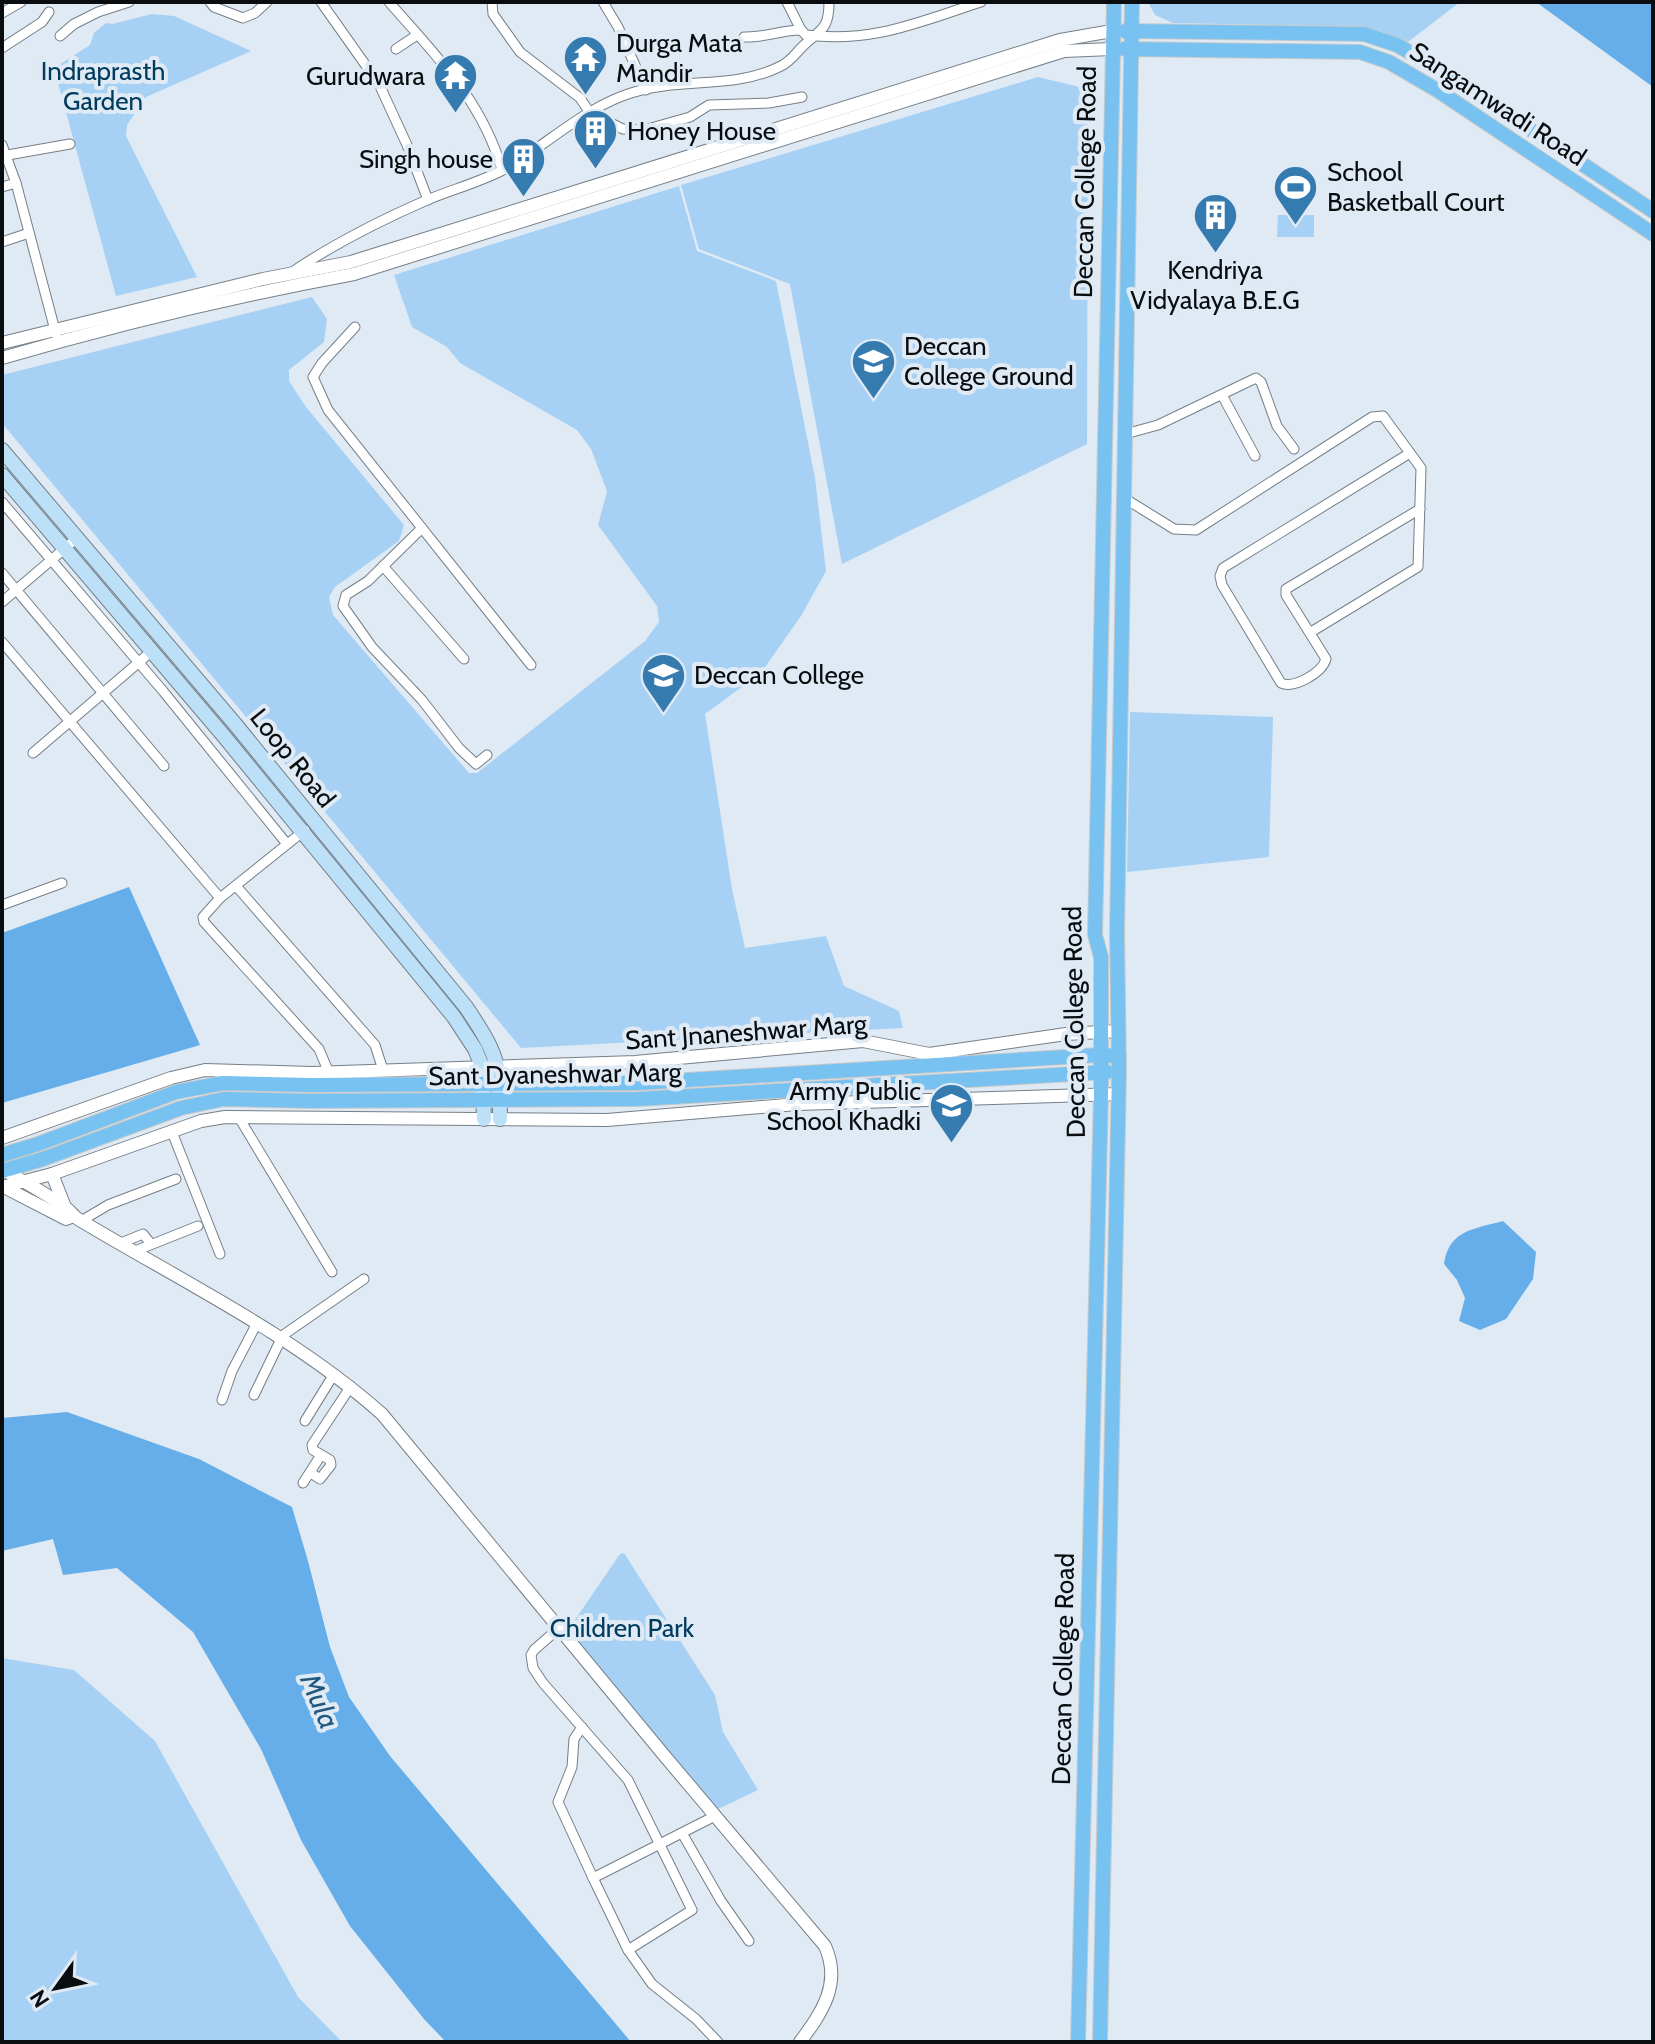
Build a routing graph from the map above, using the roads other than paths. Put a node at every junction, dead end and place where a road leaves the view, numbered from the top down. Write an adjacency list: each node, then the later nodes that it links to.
1 (21, 2): 15 (street)
2 (129, 2): 20 (street)
3 (210, 2): 4 (street)
4 (267, 2)
5 (321, 2): 35 (street)
6 (389, 2): 19 (street)
7 (492, 2): 29 (street)
8 (603, 2): 27 (street)
9 (787, 2): 16 (street)
10 (829, 2): 21 (street)
11 (981, 2): 21 (street)
12 (1114, 2): 17 (main road, Deccan College Road)
13 (1132, 2): 18 (main road, Deccan College Road)
14 (49, 12): 23 (street)
15 (2, 13)
16 (801, 30): 21 (street); 22 (street)
17 (1112, 31): 18 (main road, Sangamwadi Road); 25 (main road, Deccan College Road); 40 (street)
18 (1132, 31): 26 (main road, Deccan College Road); 36 (main road, Sangamwadi Road)
19 (417, 35): 24 (street); 32 (street)
20 (60, 36)
21 (816, 36): 27 (street)
22 (744, 37)
23 (2, 48)
24 (396, 49)
25 (1112, 49): 26 (main road, Sangamwadi Road); 41 (street); 83 (main road, Deccan College Road)
26 (1131, 49): 38 (main road, Sangamwadi Road); 47 (main road, Deccan College Road)
27 (646, 90): 29 (street)
28 (802, 97): 29 (street)
29 (590, 113): 32 (street)
30 (70, 144): 31 (street)
31 (3, 152): 33 (street)
32 (502, 170): 35 (street)
33 (16, 183): 34 (street); 37 (street)
34 (2, 187)
35 (428, 200): 40 (street)
36 (1653, 211)
37 (29, 233): 39 (street); 43 (street)
38 (1653, 234)
39 (2, 242)
40 (289, 273): 41 (street)
41 (261, 286): 43 (street)
42 (355, 327): 56 (street)
43 (56, 336): 44 (street); 45 (street)
44 (2, 343)
45 (2, 358)
46 (1222, 395): 47 (street); 48 (street); 51 (street)
47 (1125, 434): 53 (main road, Deccan College Road)
48 (1294, 449)
49 (2, 450): 57 (main road, Loop Road)
50 (1410, 453): 53 (street); 55 (street); 64 (street)
51 (1255, 456)
52 (2, 475): 58 (main road, Loop Road)
53 (1124, 498): 82 (main road, Deccan College Road)
54 (2, 502): 59 (street)
55 (1420, 509): 64 (street); 64 (street)
56 (422, 528): 60 (street); 69 (street)
57 (77, 538): 58 (street); 75 (main road, Loop Road)
58 (65, 549): 59 (street); 66 (main road, Loop Road)
59 (51, 560): 62 (street); 68 (street)
60 (383, 566): 67 (street); 73 (street)
61 (2, 573): 62 (street)
62 (16, 590): 63 (street); 70 (street)
63 (2, 602)
64 (1311, 632)
65 (2, 642): 71 (street)
66 (152, 651): 68 (street); 76 (main road, Loop Road)
67 (464, 659)
68 (138, 663): 70 (street); 77 (street)
69 (531, 665)
70 (103, 694): 71 (street); 74 (street)
71 (70, 721): 72 (street); 80 (street)
72 (33, 753)
73 (487, 755)
74 (164, 766)
75 (315, 822): 76 (street); 87 (main road, Loop Road)
76 (302, 832): 77 (street); 88 (main road, Loop Road)
77 (287, 844): 79 (street)
78 (62, 883): 81 (street)
79 (236, 886): 80 (street); 89 (street)
80 (220, 898): 90 (street)
81 (2, 905)
82 (1119, 1031): 83 (street, Sant Jnaneshwar Marg); 86 (main road, Deccan College Road)
83 (1100, 1032): 84 (main road, Deccan College Road); 85 (street, Sant Jnaneshwar Marg)
84 (1099, 1055): 85 (main road, Sant Dyaneshwar Marg); 86 (main road, Sant Dyaneshwar Marg); 91 (main road, Deccan College Road)
85 (906, 1058): 87 (street, Sant Jnaneshwar Marg); 93 (main road, Sant Dyaneshwar Marg)
86 (1119, 1064): 91 (main road, Sant Dyaneshwar Marg); 95 (main road, Deccan College Road)
87 (499, 1065): 88 (street, Sant Jnaneshwar Marg); 93 (main road, Loop Road)
88 (482, 1066): 89 (street, Sant Jnaneshwar Marg); 92 (main road, Loop Road)
89 (383, 1070): 90 (street, Sant Jnaneshwar Marg)
90 (329, 1073): 102 (street, Sant Jnaneshwar Marg)
91 (1100, 1073): 94 (main road, Deccan College Road); 96 (main road, Sant Dyaneshwar Marg)
92 (483, 1083): 93 (main road, Sant Dyaneshwar Marg); 97 (main road, Loop Road); 103 (main road, Sant Dyaneshwar Marg)
93 (500, 1083): 96 (main road, Loop Road)
94 (1101, 1094): 95 (street); 100 (street); 134 (main road, Deccan College Road)
95 (1119, 1094): 135 (main road, Deccan College Road)
96 (500, 1099): 97 (main road, Sant Dyaneshwar Marg); 100 (main road, Loop Road)
97 (483, 1100): 99 (main road, Loop Road); 105 (main road, Sant Dyaneshwar Marg)
98 (238, 1116): 99 (street); 101 (street); 114 (street)
99 (484, 1119): 100 (street)
100 (500, 1119)
101 (172, 1132): 104 (street); 113 (street)
102 (2, 1138)
103 (2, 1155)
104 (52, 1174): 107 (street); 108 (street)
105 (3, 1178): 107 (street); 108 (street)
106 (176, 1179): 108 (street)
107 (25, 1182): 108 (street)
108 (73, 1215): 110 (street)
109 (198, 1226): 111 (street)
110 (121, 1243): 111 (street); 112 (street)
111 (151, 1244): 112 (street)
112 (135, 1251): 116 (street)
113 (220, 1254)
114 (332, 1272)
115 (364, 1279): 117 (street)
116 (257, 1323): 117 (street); 121 (street)
117 (280, 1338): 118 (street); 120 (street)
118 (334, 1374): 119 (street); 122 (street)
119 (351, 1386): 123 (street); 124 (street)
120 (254, 1395)
121 (222, 1400)
122 (305, 1421)
123 (303, 1483)
124 (559, 1628): 125 (street); 126 (street)
125 (582, 1727): 128 (street); 129 (street)
126 (715, 1816): 127 (street); 133 (street)
127 (682, 1833): 128 (street); 130 (street)
128 (661, 1845): 129 (street); 131 (street)
129 (593, 1878): 131 (street)
130 (749, 1941)
131 (628, 1950): 132 (street)
132 (718, 2042)
133 (800, 2042)
134 (1078, 2042)
135 (1100, 2042)

